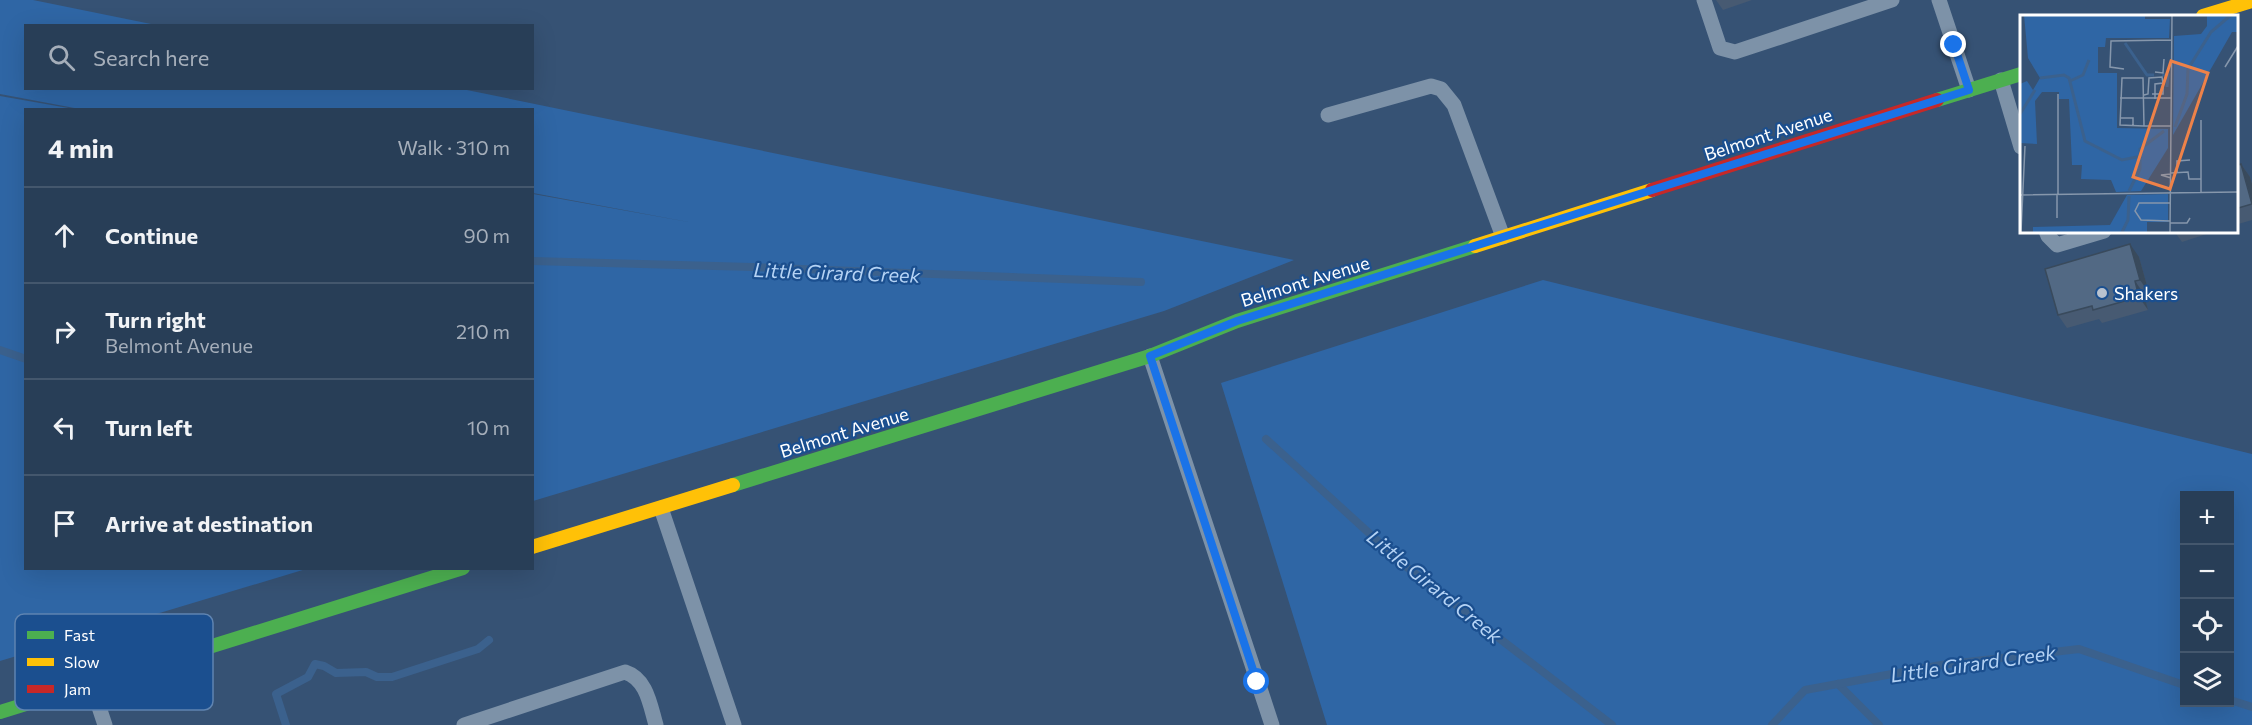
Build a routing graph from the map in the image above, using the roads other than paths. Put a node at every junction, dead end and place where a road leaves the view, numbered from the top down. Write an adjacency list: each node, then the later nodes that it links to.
1 (1704, 0): 5 (lane)
2 (1892, 0): 5 (lane)
3 (1939, 0): 9 (lane)
4 (2252, 1): 6 (main road)
5 (1859, 5)
6 (2206, 15)
7 (2020, 74): 8 (main road, Belmont Avenue)
8 (2001, 80): 9 (main road, Belmont Avenue); 11 (lane)
9 (1969, 90): 14 (main road, Belmont Avenue)
10 (1328, 114): 14 (lane)
11 (2020, 144)
12 (2046, 232): 13 (lane)
13 (2101, 232)
14 (1503, 237): 15 (main road, Belmont Avenue)
15 (1150, 356): 16 (main road, Belmont Avenue); 27 (lane)
16 (660, 508): 17 (main road, Belmont Avenue); 26 (lane)
17 (534, 546)
18 (457, 570): 19 (main road)
19 (213, 645)
20 (15, 707): 22 (main road)
21 (100, 710): 23 (lane)
22 (0, 712)
23 (105, 725)
24 (464, 725): 25 (lane)
25 (656, 725)
26 (734, 725)
27 (1272, 725)

